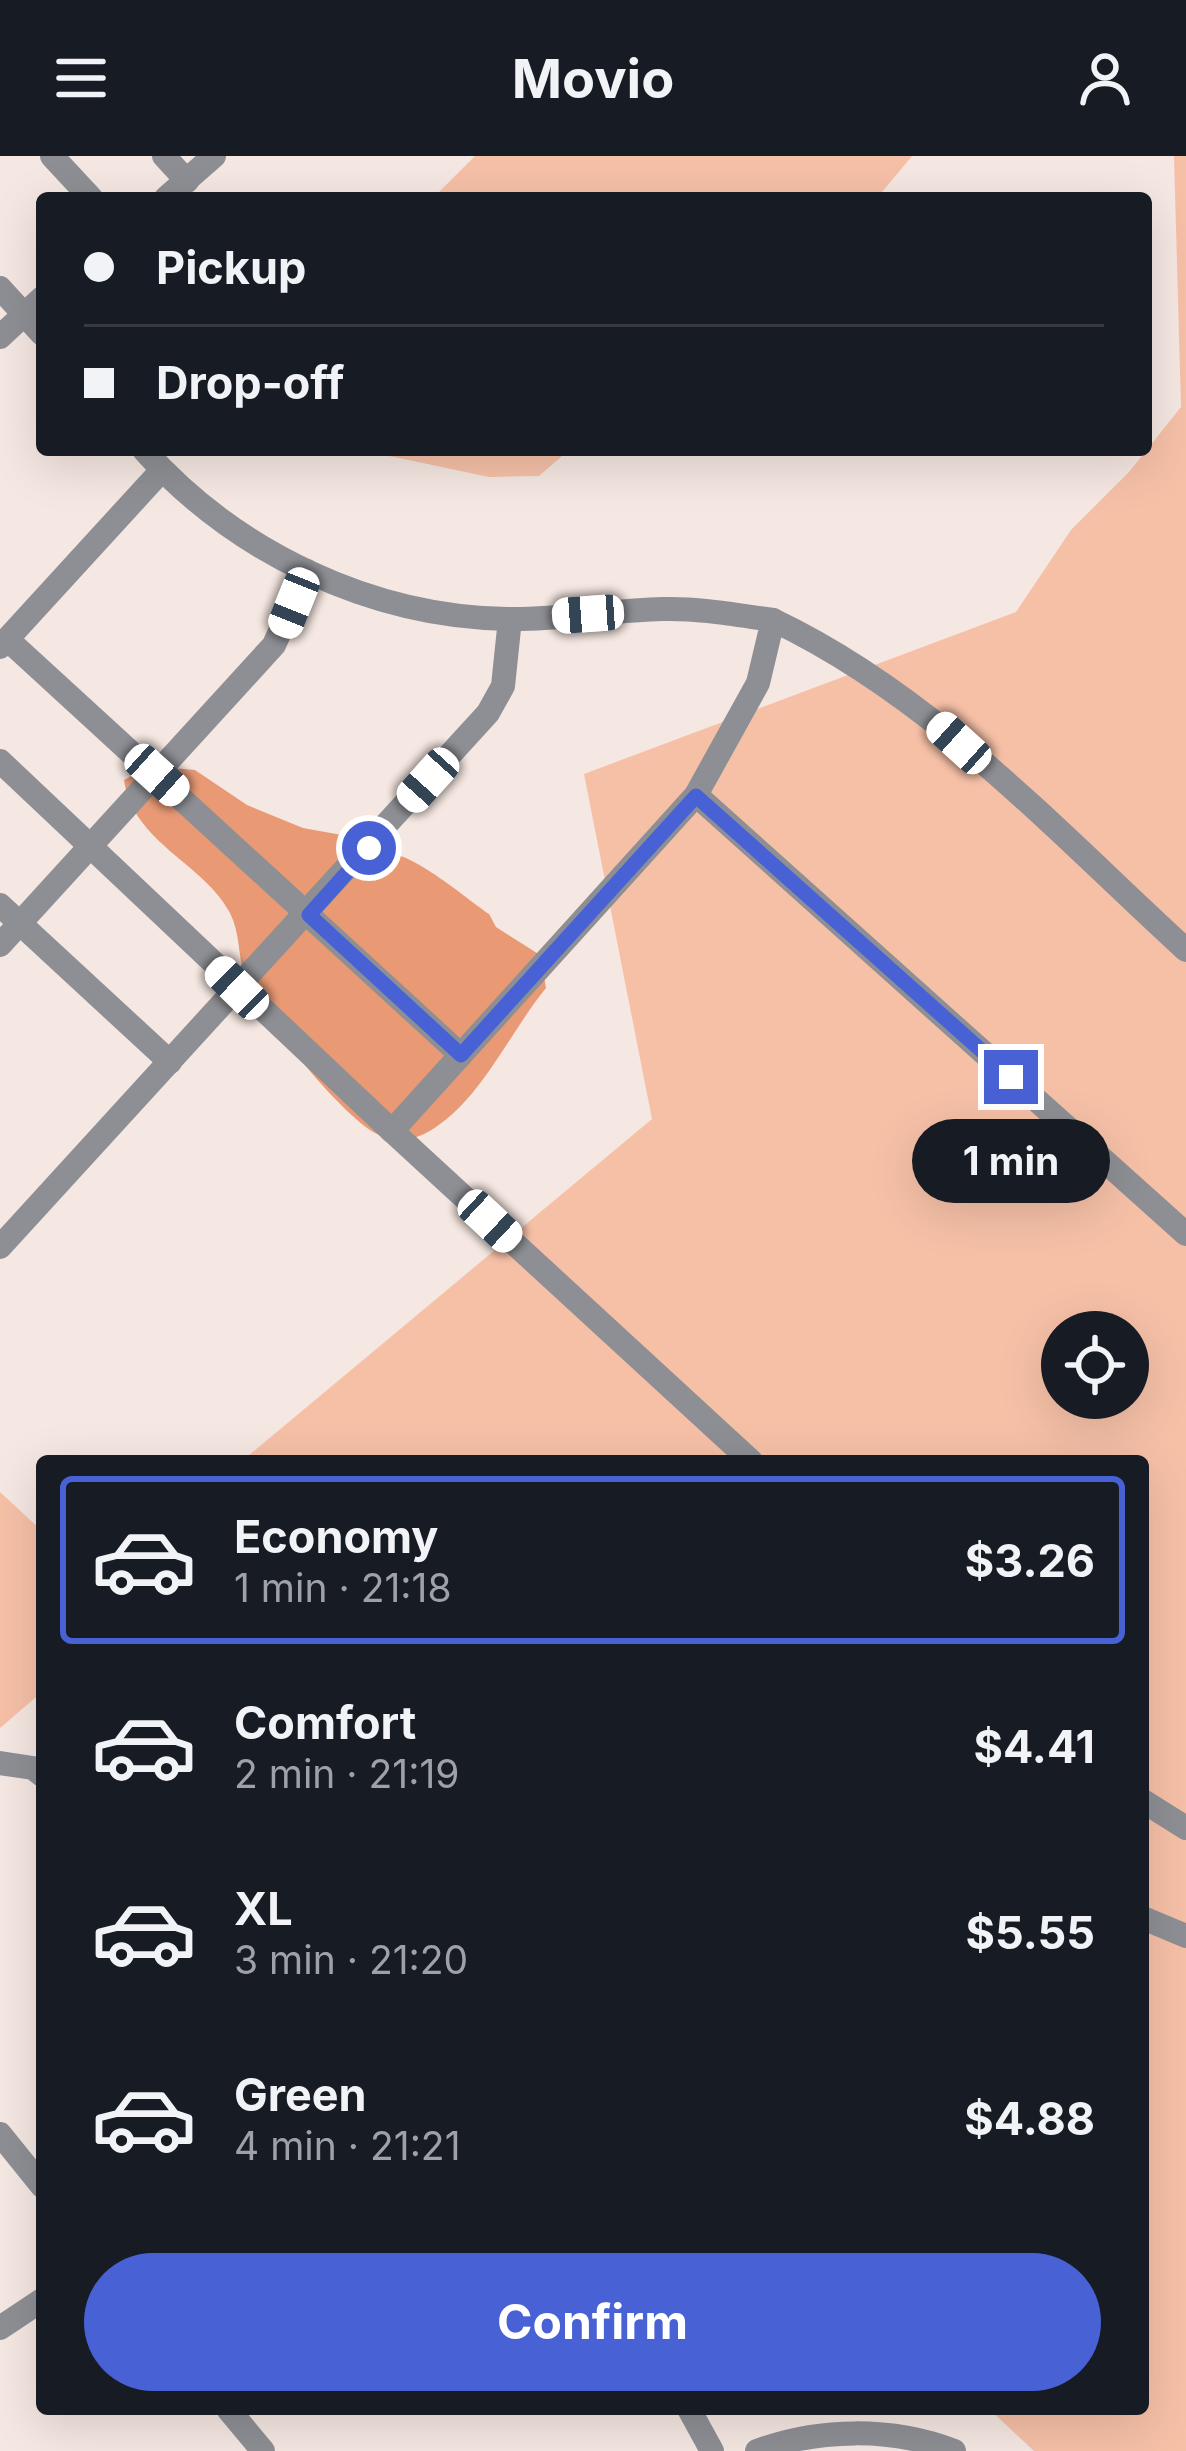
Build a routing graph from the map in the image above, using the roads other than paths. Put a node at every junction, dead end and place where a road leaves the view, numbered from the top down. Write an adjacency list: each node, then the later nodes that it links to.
1 (52, 156): 5 (street)
2 (164, 156): 4 (street)
3 (214, 156): 4 (street)
4 (187, 181): 6 (street)
5 (85, 192)
6 (173, 192)
7 (0, 287): 8 (street)
8 (33, 306): 9 (street)
9 (0, 337)
10 (149, 456): 11 (street)
11 (162, 470): 12 (street); 15 (street)
12 (307, 572): 13 (street); 17 (street)
13 (510, 619): 14 (street); 21 (street)
14 (772, 620): 18 (street); 24 (street)
15 (6, 631): 17 (street)
16 (0, 761): 19 (street)
17 (157, 775): 19 (street); 21 (street)
18 (696, 796): 26 (street); 29 (street)
19 (90, 848): 22 (street); 25 (street)
20 (0, 905): 22 (street)
21 (309, 915): 25 (street); 26 (street)
22 (20, 924): 23 (street); 27 (street)
23 (0, 945)
24 (1186, 950)
25 (237, 988): 27 (street); 28 (street)
26 (461, 1055): 28 (street)
27 (170, 1062): 30 (street)
28 (392, 1131): 31 (street)
29 (1186, 1234)
30 (0, 1247)
31 (744, 1455)
32 (0, 1763): 33 (street)
33 (36, 1770)
34 (1149, 1806): 35 (street)
35 (1186, 1828)
36 (1149, 1921): 37 (street)
37 (1186, 1936)
38 (2, 2140): 39 (street)
39 (36, 2179)
40 (36, 2304): 41 (street)
41 (0, 2328)
42 (233, 2415): 44 (street)
43 (692, 2415): 45 (street)
44 (263, 2451)
45 (712, 2451)
46 (757, 2451): 47 (street)
47 (954, 2451)

